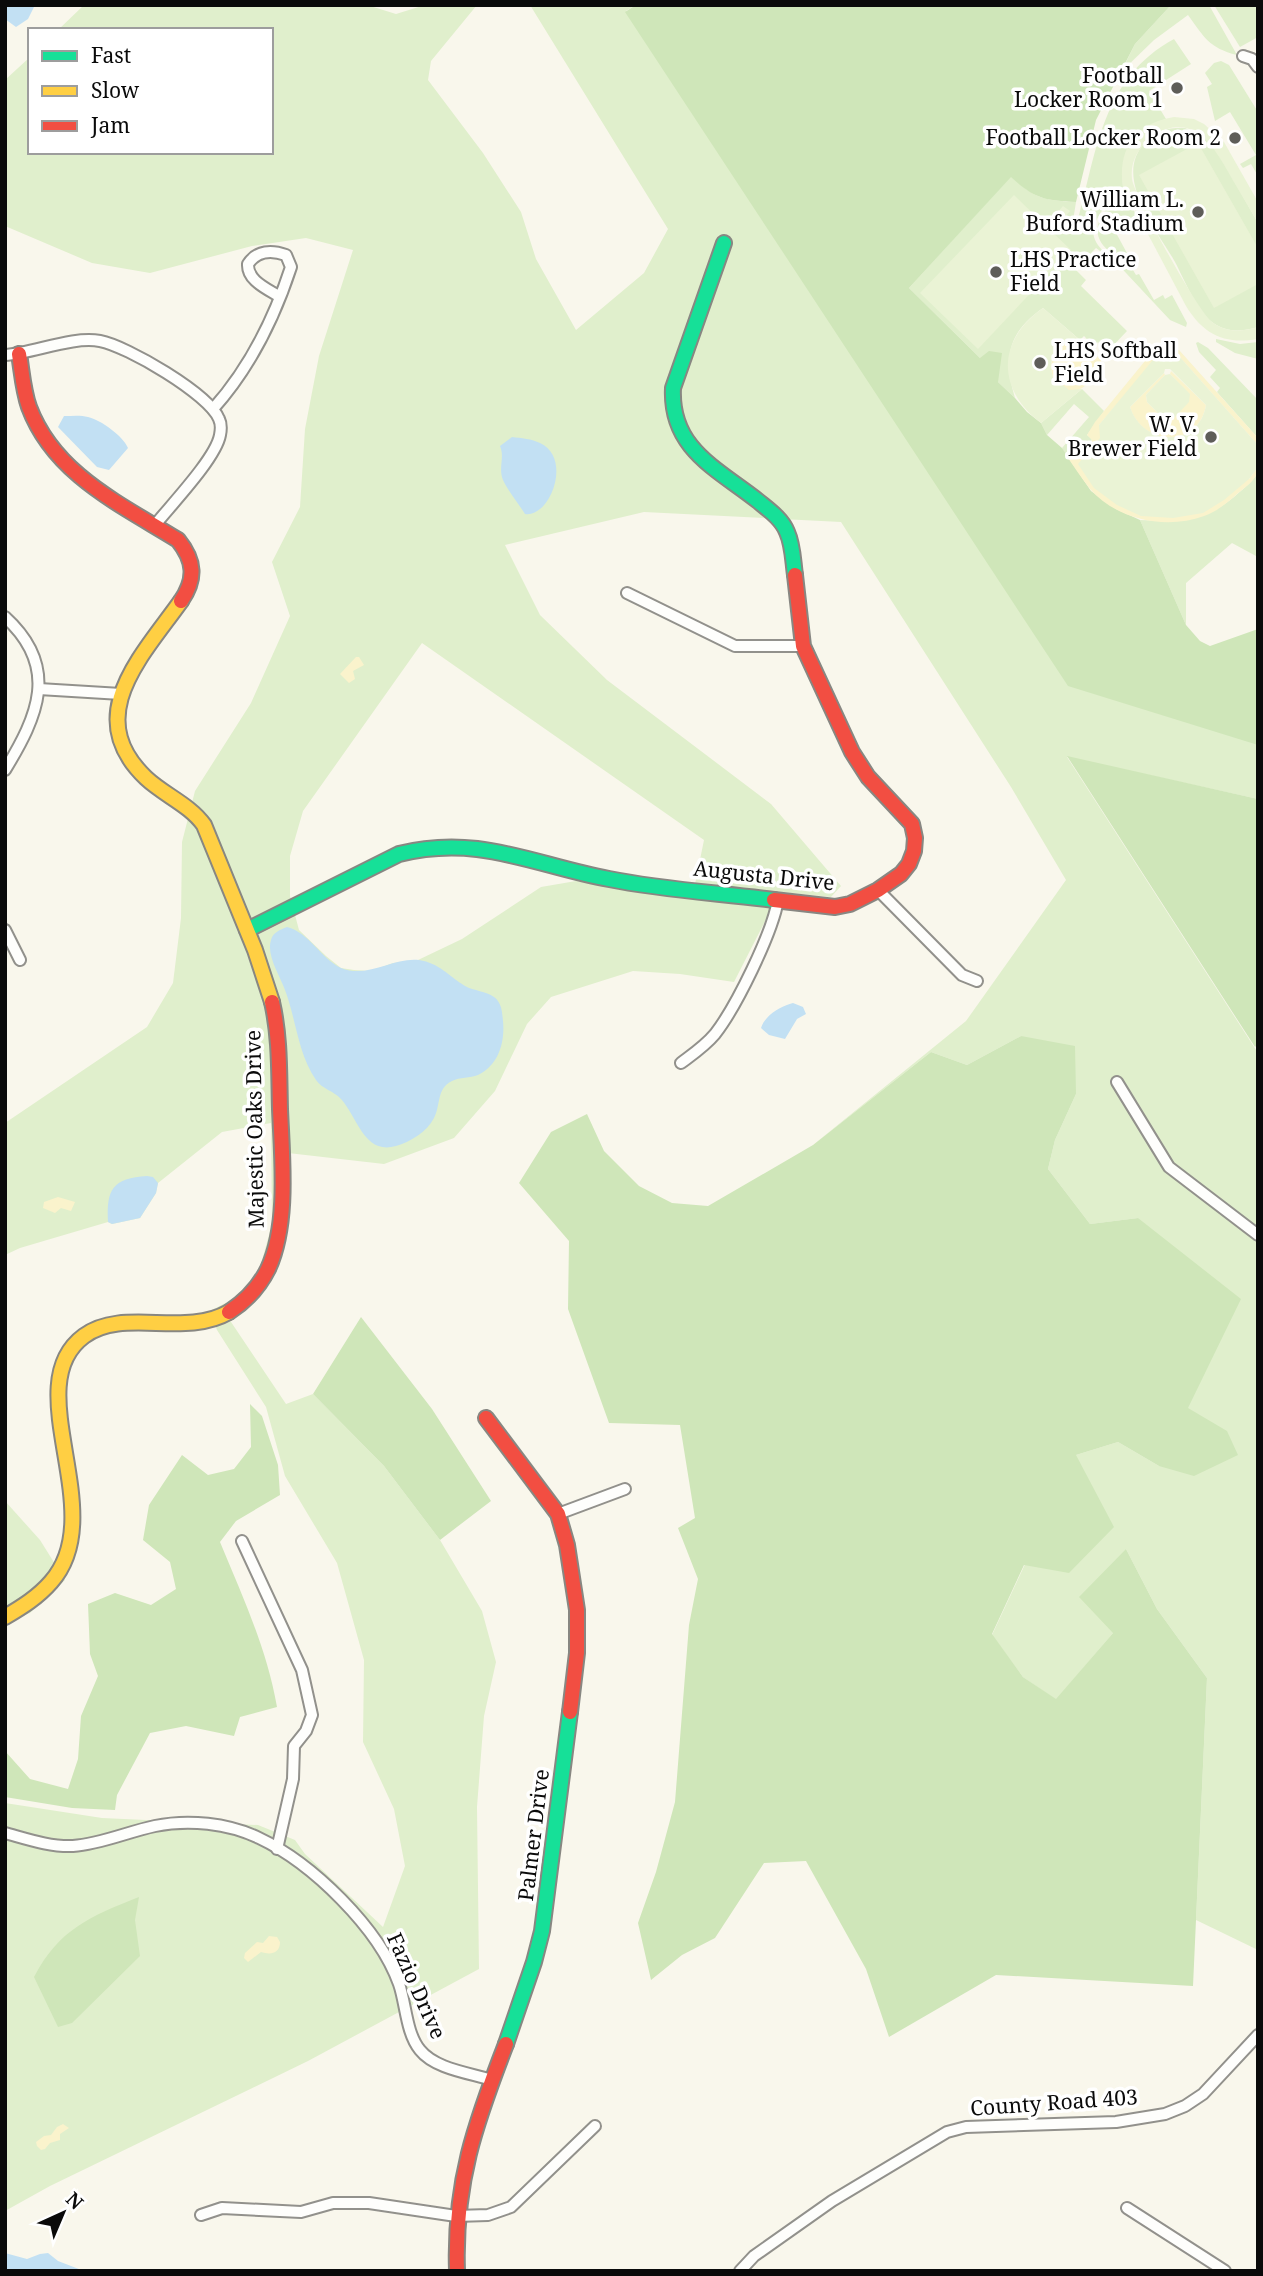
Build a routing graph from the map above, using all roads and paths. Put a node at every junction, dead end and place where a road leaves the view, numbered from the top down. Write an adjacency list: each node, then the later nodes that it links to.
1 (1243, 56): 2 (street)
2 (1258, 67)
3 (724, 243): 10 (street, Augusta Drive)
4 (280, 297): 4 (street); 6 (street)
5 (12, 354): 6 (street); 7 (street, Majestic Oaks Drive)
6 (213, 409): 7 (street)
7 (155, 525): 12 (street, Majestic Oaks Drive)
8 (628, 593): 10 (street)
9 (5, 617): 11 (street)
10 (803, 646): 14 (street, Augusta Drive)
11 (39, 689): 12 (street); 13 (street)
12 (121, 694): 17 (street, Majestic Oaks Drive)
13 (5, 770)
14 (877, 890): 15 (street, Augusta Drive); 19 (street)
15 (778, 900): 17 (street, Augusta Drive); 20 (street)
16 (5, 930): 18 (street)
17 (247, 930): 27 (street, Majestic Oaks Drive)
18 (20, 960)
19 (977, 981)
20 (681, 1063)
21 (1117, 1082): 22 (street)
22 (1258, 1235)
23 (486, 1418): 25 (street, Palmer Drive)
24 (625, 1489): 25 (street)
25 (558, 1514): 31 (street, Palmer Drive)
26 (242, 1541): 29 (street)
27 (5, 1617)
28 (5, 1833): 29 (street, Fazio Drive)
29 (277, 1849): 31 (street, Fazio Drive)
30 (1258, 2035): 37 (street, County Road 403)
31 (492, 2080): 35 (street, Palmer Drive)
32 (595, 2126): 35 (street)
33 (1127, 2208): 38 (street)
34 (201, 2215): 35 (street)
35 (456, 2216): 36 (street, Palmer Drive)
36 (457, 2271)
37 (740, 2271)
38 (1225, 2271)

